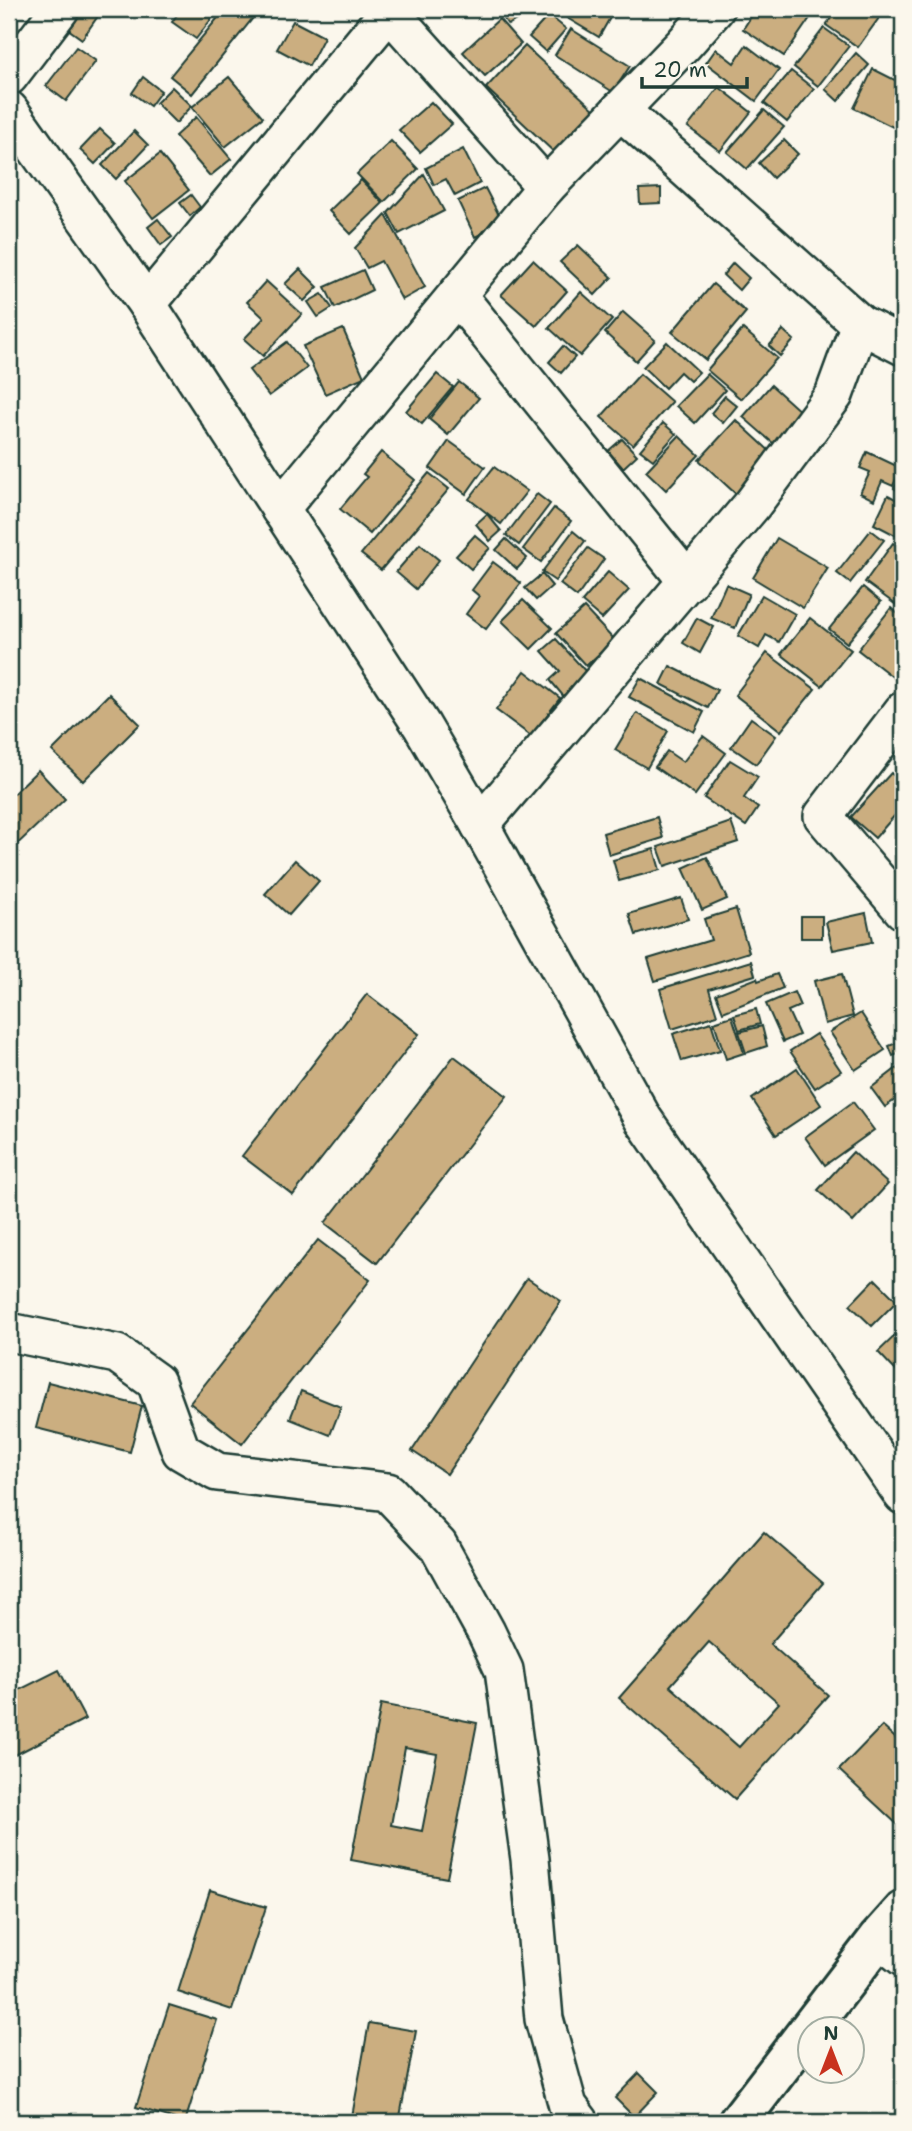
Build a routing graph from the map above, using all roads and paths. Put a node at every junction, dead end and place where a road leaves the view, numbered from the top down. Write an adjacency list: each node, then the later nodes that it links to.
1 (60, 9): 4 (street)
2 (715, 9): 6 (street)
3 (390, 10): 7 (street); 9 (street)
4 (9, 76)
5 (9, 110): 9 (street)
6 (620, 110): 7 (street); 10 (street)
7 (546, 187): 8 (street)
8 (457, 296): 12 (street); 13 (street)
9 (147, 304): 12 (street)
10 (860, 324): 11 (street); 13 (street)
11 (903, 346)
12 (280, 509): 15 (street)
13 (688, 582): 15 (street)
14 (903, 711): 16 (street)
15 (480, 825): 18 (street)
16 (903, 910)
17 (9, 1332): 20 (street)
18 (901, 1488)
19 (895, 1935): 21 (main road)
20 (580, 2122)
21 (738, 2122)

